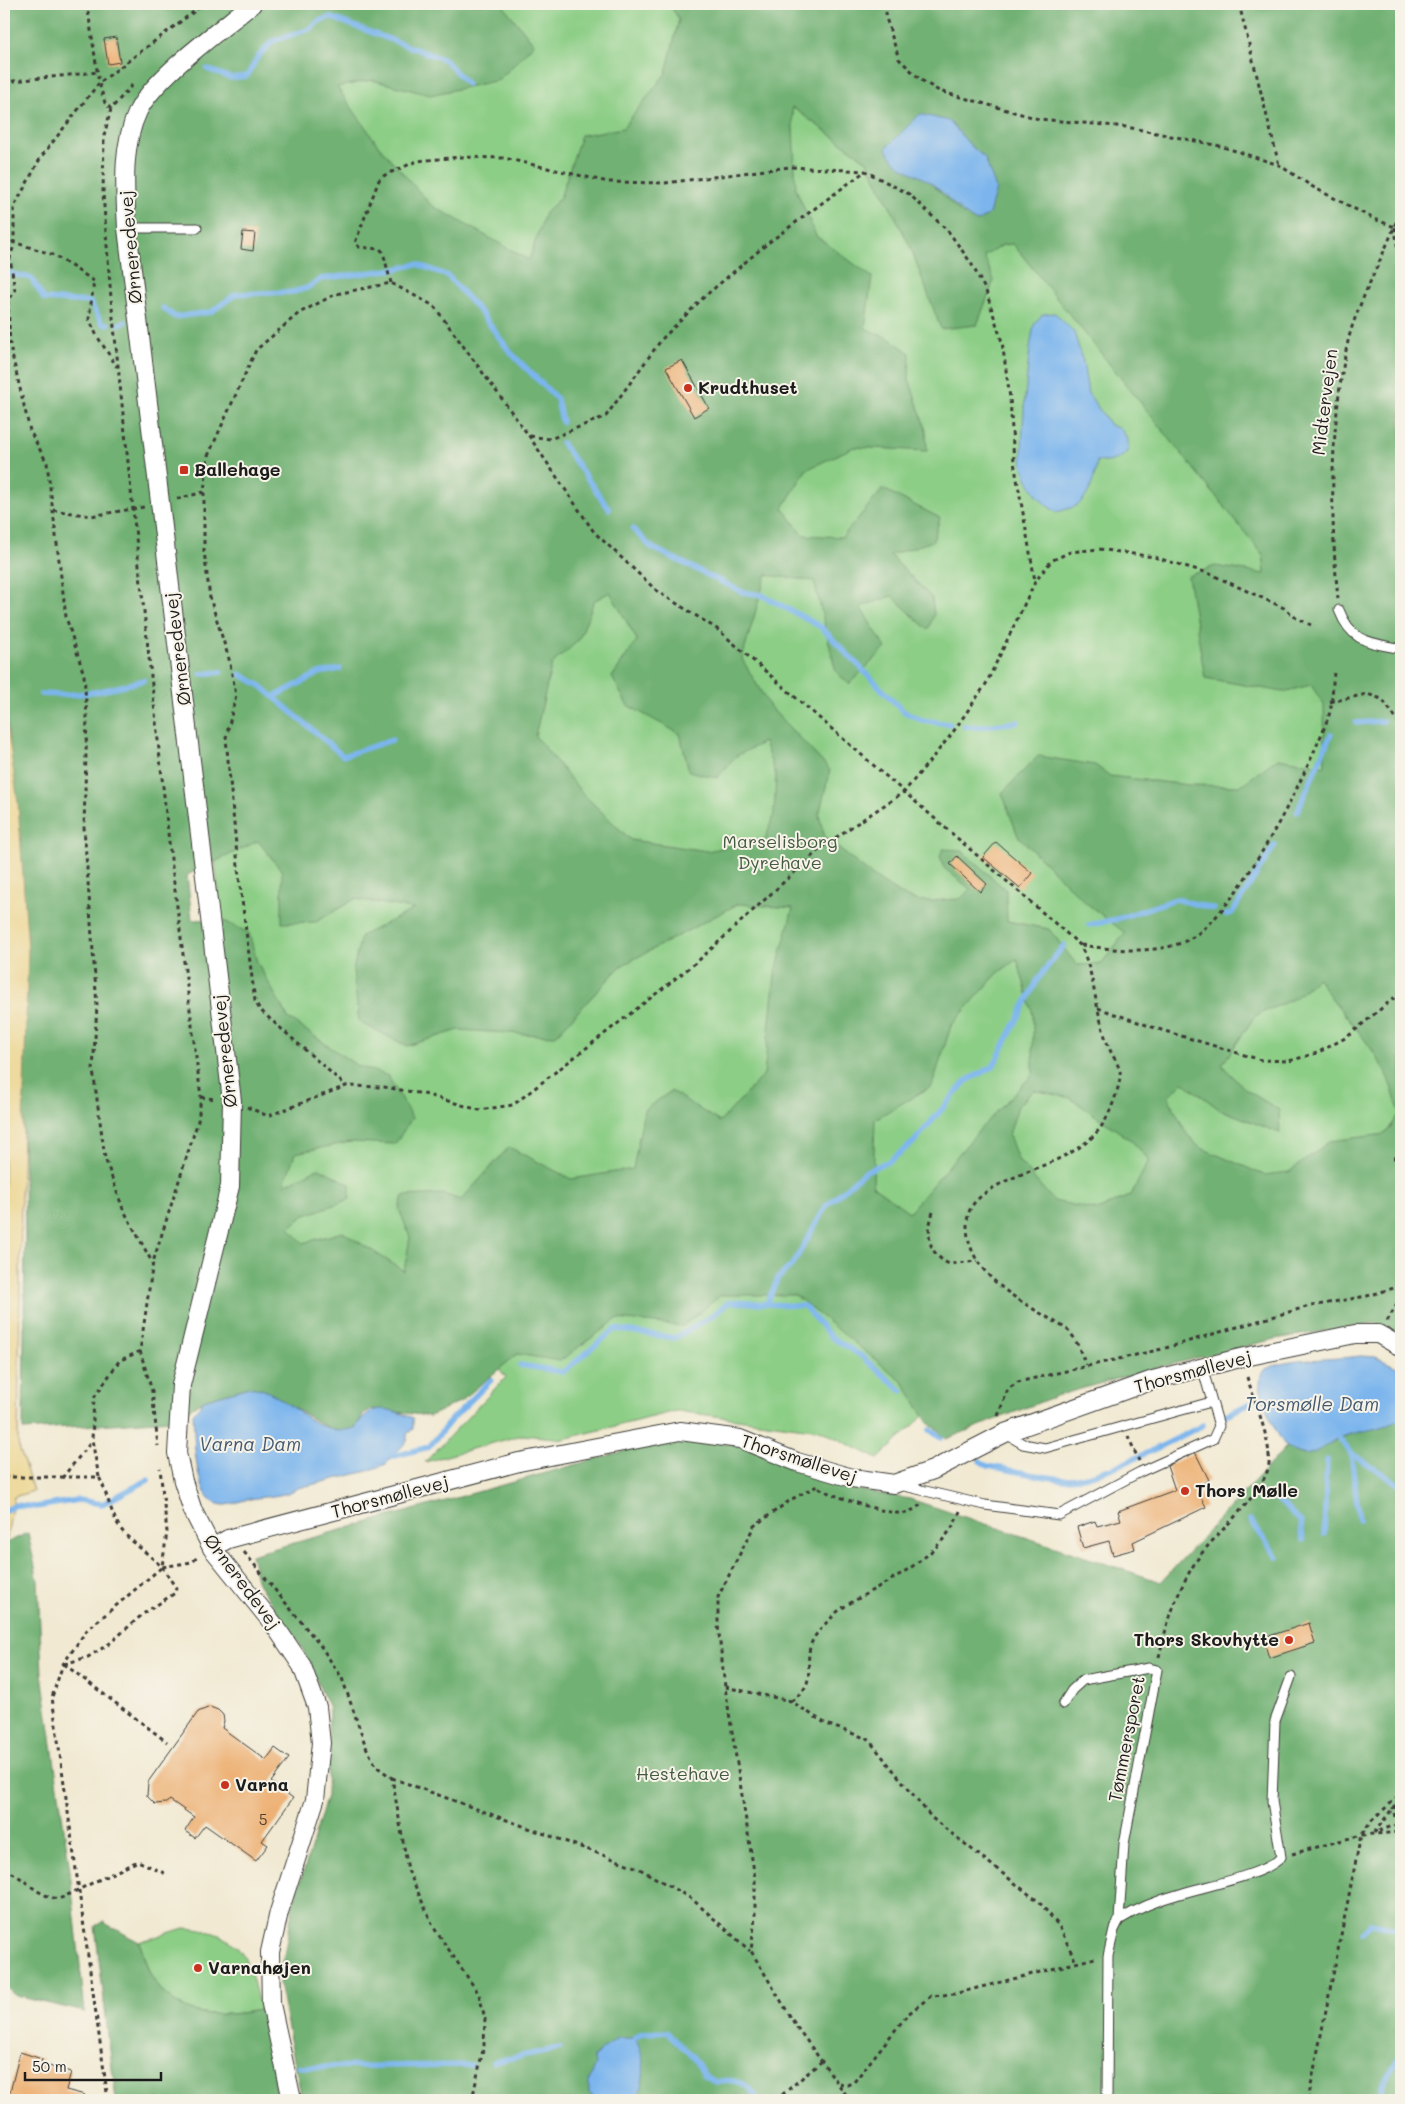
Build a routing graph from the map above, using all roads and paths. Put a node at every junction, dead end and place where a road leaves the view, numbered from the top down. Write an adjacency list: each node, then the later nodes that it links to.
1 (87, 4): 6 (path)
2 (204, 4): 8 (path)
3 (252, 4): 15 (street, Ørneredevej)
4 (885, 4): 11 (path)
5 (1239, 4): 11 (path)
6 (98, 72): 7 (path); 8 (path)
7 (4, 82)
8 (100, 83): 10 (path); 19 (path)
9 (133, 83): 10 (path)
10 (111, 109): 22 (path)
11 (1279, 166): 14 (path)
12 (864, 171): 21 (path); 23 (path); 28 (path)
13 (1401, 208): 14 (path, Midtervejen)
14 (1395, 227): 17 (path); 20 (path); 29 (path, Midtervejen)
15 (127, 228): 16 (lane); 25 (street, Ørneredevej)
16 (197, 228)
17 (1401, 234)
18 (4, 239): 19 (path)
19 (14, 241): 22 (path); 26 (path)
20 (1401, 277)
21 (391, 282): 23 (path); 24 (path)
22 (117, 368): 27 (path)
23 (529, 436): 35 (path)
24 (204, 492): 25 (path); 39 (path)
25 (161, 503): 27 (path); 72 (street, Ørneredevej)
26 (54, 510): 27 (path); 46 (path)
27 (133, 510): 46 (path)
28 (1035, 582): 30 (path); 35 (path)
29 (1339, 610): 31 (lane)
30 (1311, 625)
31 (1401, 649)
32 (1334, 673): 33 (path)
33 (1330, 702): 34 (path); 36 (path)
34 (1401, 725)
35 (904, 792): 36 (path); 39 (path)
36 (1080, 945): 38 (path)
37 (1401, 992): 38 (path)
38 (1098, 1008): 45 (path)
39 (346, 1086): 40 (path)
40 (268, 1116)
41 (1393, 1158): 42 (path)
42 (1401, 1158)
43 (932, 1212): 45 (path)
44 (1401, 1217): 47 (path)
45 (977, 1261): 53 (path)
46 (153, 1262): 51 (path)
47 (1401, 1288): 53 (path)
48 (1401, 1298): 49 (path)
49 (1378, 1334): 50 (street); 52 (street, Thorsmøllevej)
50 (1401, 1347)
51 (140, 1351): 57 (path); 59 (path)
52 (1240, 1358): 54 (street, Thorsmøllevej); 77 (path, Tømmersporet)
53 (1086, 1365): 58 (path)
54 (1202, 1368): 55 (lane); 56 (street, Thorsmøllevej)
55 (1211, 1402): 56 (lane); 70 (lane)
56 (1005, 1433): 58 (street, Thorsmøllevej)
57 (92, 1440): 61 (path); 63 (path)
58 (980, 1444): 66 (street, Thorsmøllevej)
59 (159, 1450)
60 (160, 1459): 75 (path)
61 (99, 1476): 63 (path); 75 (path)
62 (4, 1477): 63 (path)
63 (62, 1478)
64 (852, 1478): 66 (street, Thorsmøllevej); 68 (path); 72 (street, Thorsmøllevej)
65 (808, 1483): 68 (path)
66 (894, 1484): 69 (lane)
67 (4, 1486): 71 (path)
68 (816, 1487): 69 (path); 79 (path)
69 (935, 1493): 70 (lane)
70 (964, 1500): 80 (path)
71 (8, 1501)
72 (212, 1548): 74 (path); 75 (path); 102 (street, Ørneredevej)
73 (252, 1550): 74 (path)
74 (243, 1552): 83 (path)
75 (162, 1567): 76 (path); 76 (path)
76 (63, 1664): 82 (path); 94 (path)
77 (1157, 1670): 81 (lane); 95 (lane, Tømmersporet)
78 (1291, 1676): 91 (lane)
79 (725, 1687): 80 (path); 96 (path)
80 (791, 1701): 98 (path)
81 (1063, 1704)
82 (167, 1742)
83 (392, 1778): 96 (path); 103 (path)
84 (1401, 1794): 90 (path)
85 (1401, 1805): 86 (path)
86 (1393, 1808): 87 (path); 89 (path)
87 (1401, 1823): 89 (path)
88 (1401, 1832): 89 (path)
89 (1374, 1833): 90 (path)
90 (1360, 1834): 91 (path); 107 (path)
91 (1281, 1857): 95 (lane)
92 (4, 1870): 94 (path)
93 (166, 1874): 94 (path)
94 (78, 1890): 101 (path)
95 (1119, 1920): 97 (lane, Tømmersporet)
96 (751, 1951): 99 (path)
97 (1108, 1956): 98 (path); 106 (lane, Tømmersporet)
98 (1076, 1962): 100 (path)
99 (822, 2062): 100 (path); 104 (path)
100 (838, 2082): 105 (path)
101 (108, 2100)
102 (292, 2100)
103 (472, 2100)
104 (776, 2100)
105 (850, 2100)
106 (1107, 2100)
107 (1308, 2100)

